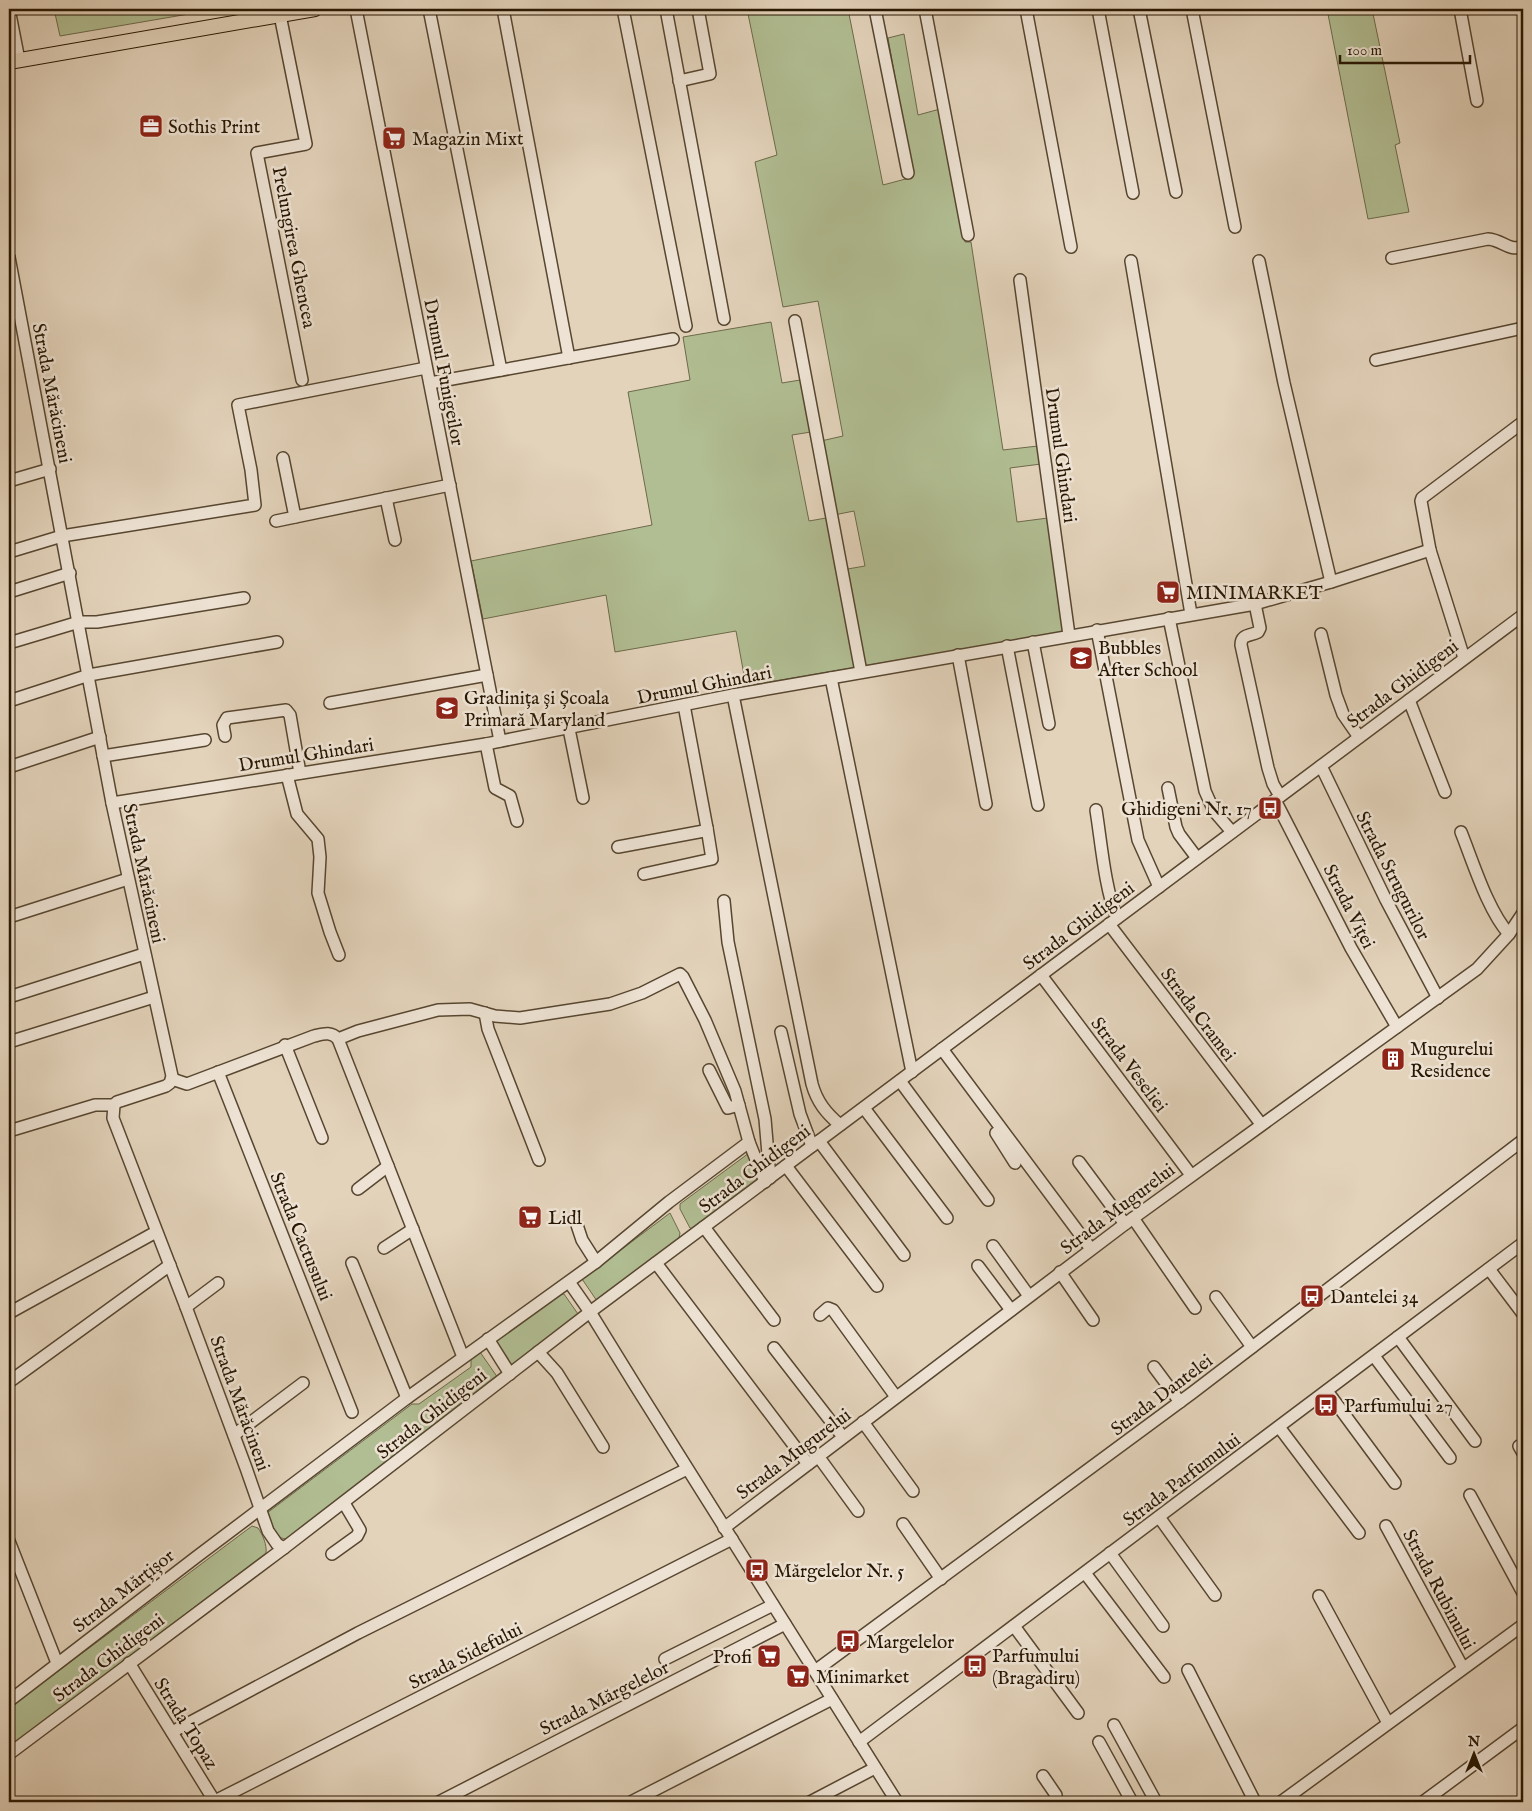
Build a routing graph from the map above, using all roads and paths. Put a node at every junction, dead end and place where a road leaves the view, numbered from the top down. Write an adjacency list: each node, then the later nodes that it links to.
1 (9, 9): 17 (street)
2 (314, 9): 16 (main road)
3 (356, 9): 39 (street, Drumul Funigeilor)
4 (429, 9): 40 (street)
5 (503, 9): 37 (street)
6 (623, 9): 34 (street)
7 (666, 9): 18 (street)
8 (698, 9): 18 (street)
9 (875, 9): 20 (street)
10 (925, 9): 24 (street)
11 (1026, 9): 25 (street)
12 (1098, 9): 22 (street)
13 (1139, 9): 21 (street)
14 (1192, 9): 23 (street)
15 (1460, 9): 19 (street)
16 (280, 15): 17 (main road); 41 (street, Prelungirea Ghencea)
17 (14, 61)
18 (679, 81): 32 (street)
19 (1477, 100)
20 (908, 173)
21 (1176, 192)
22 (1133, 193)
23 (1235, 226)
24 (968, 235)
25 (1071, 247)
26 (1523, 247): 28 (street)
27 (9, 257): 45 (street, Strada Mărăcineni)
28 (1392, 258)
29 (1130, 261): 60 (street)
30 (1259, 262): 56 (street)
31 (1020, 280): 66 (street, Drumul Ghindari)
32 (724, 319)
33 (795, 321): 73 (street)
34 (686, 326)
35 (1523, 328): 38 (street)
36 (673, 339): 37 (street)
37 (569, 358): 40 (street)
38 (1376, 360)
39 (426, 368): 42 (street, Drumul Funigeilor); 51 (street)
40 (501, 370): 42 (street)
41 (302, 380)
42 (430, 383): 47 (street, Drumul Funigeilor)
43 (1523, 422): 53 (street)
44 (284, 458): 49 (street)
45 (50, 468): 46 (street); 51 (street, Strada Mărăcineni)
46 (9, 481)
47 (450, 485): 48 (street); 75 (street, Drumul Funigeilor)
48 (386, 498): 49 (street); 52 (street)
49 (295, 517): 50 (street)
50 (276, 521)
51 (62, 536): 54 (street); 55 (street, Strada Mărăcineni)
52 (395, 540)
53 (1430, 550): 56 (street, Drumul Ghindari); 72 (street)
54 (9, 552)
55 (70, 573): 57 (street); 63 (street, Strada Mărăcineni)
56 (1331, 582): 59 (street, Drumul Ghindari)
57 (9, 592)
58 (244, 598): 63 (street)
59 (1254, 604): 60 (street, Drumul Ghindari); 98 (street)
60 (1192, 614): 62 (street, Drumul Ghindari)
61 (1523, 615): 72 (street, Strada Ghidigeni)
62 (1169, 618): 64 (street, Drumul Ghindari); 105 (street)
63 (79, 622): 69 (street); 74 (street, Strada Mărăcineni)
64 (1097, 630): 66 (street, Drumul Ghindari); 111 (street)
65 (1321, 634): 86 (street)
66 (1069, 635): 68 (street, Drumul Ghindari)
67 (277, 642): 74 (street)
68 (1033, 642): 70 (street, Drumul Ghindari); 82 (street)
69 (9, 643)
70 (1007, 646): 71 (street, Drumul Ghindari); 101 (street)
71 (958, 655): 73 (street, Drumul Ghindari); 100 (street)
72 (1464, 658): 78 (street, Strada Ghidigeni)
73 (861, 672): 76 (street, Drumul Ghindari)
74 (89, 675): 79 (street); 85 (street, Strada Mărăcineni)
75 (487, 675): 80 (street); 88 (street, Drumul Funigeilor)
76 (830, 678): 77 (street, Drumul Ghindari); 132 (street)
77 (733, 695): 81 (street, Drumul Ghindari); 139 (street)
78 (1408, 700): 86 (street, Strada Ghidigeni); 96 (street)
79 (9, 701)
80 (330, 703)
81 (684, 705): 83 (street, Drumul Ghindari); 104 (street)
82 (1049, 724)
83 (569, 728): 88 (street, Drumul Ghindari); 97 (street)
84 (225, 736): 93 (street)
85 (100, 737): 90 (street, Strada Mărăcineni); 91 (street)
86 (1359, 737): 92 (street, Strada Ghidigeni)
87 (205, 740): 90 (street)
88 (500, 742): 89 (street, Drumul Ghindari)
89 (486, 744): 93 (street, Drumul Ghindari); 103 (street)
90 (103, 756): 99 (street, Strada Mărăcineni)
91 (9, 766)
92 (1320, 766): 98 (street, Strada Ghidigeni); 122 (street, Strada Strugurilor)
93 (300, 773): 94 (street, Drumul Ghindari)
94 (286, 775): 99 (street, Drumul Ghindari); 118 (street)
95 (1168, 788): 108 (street)
96 (1445, 792)
97 (583, 798)
98 (1278, 798): 105 (street, Strada Ghidigeni); 124 (street, Strada Viței)
99 (112, 803): 110 (street, Strada Mărăcineni)
100 (986, 804)
101 (1038, 805)
102 (1096, 810): 115 (street)
103 (517, 821)
104 (707, 828): 107 (street); 109 (street)
105 (1232, 832): 108 (street, Strada Ghidigeni)
106 (1461, 832): 116 (street)
107 (618, 848)
108 (1197, 858): 111 (street, Strada Ghidigeni)
109 (644, 874)
110 (128, 879): 114 (street); 117 (street, Strada Mărăcineni)
111 (1159, 886): 115 (street, Strada Ghidigeni)
112 (724, 901): 151 (street)
113 (1523, 913): 116 (street, Strada Mugurelui)
114 (9, 916)
115 (1113, 921): 119 (street, Strada Ghidigeni); 138 (street, Strada Cramei)
116 (1509, 934): 122 (street, Strada Mugurelui)
117 (144, 954): 120 (street); 121 (street, Strada Mărăcineni)
118 (339, 955)
119 (1042, 975): 129 (street, Strada Ghidigeni); 150 (street, Strada Veseliei)
120 (9, 997)
121 (154, 997): 127 (street); 133 (street, Strada Mărăcineni)
122 (1438, 998): 124 (street, Strada Mugurelui)
123 (485, 1012): 126 (street); 136 (street); 145 (street)
124 (1397, 1027): 138 (street, Strada Mugurelui)
125 (782, 1032): 144 (street)
126 (334, 1036): 128 (street); 148 (street)
127 (9, 1042)
128 (285, 1046): 131 (street); 141 (street)
129 (939, 1051): 132 (street, Strada Ghidigeni); 147 (street); 163 (street)
130 (709, 1070): 136 (street)
131 (218, 1072): 133 (street); 201 (street, Strada Cactusului)
132 (912, 1072): 134 (street, Strada Ghidigeni)
133 (172, 1079): 135 (street)
134 (900, 1080): 137 (street, Strada Ghidigeni); 153 (street)
135 (114, 1104): 140 (street); 159 (street, Strada Mărăcineni)
136 (739, 1104): 143 (street)
137 (864, 1108): 139 (street, Strada Ghidigeni); 154 (street)
138 (1260, 1124): 150 (street, Strada Mugurelui)
139 (840, 1125): 144 (street, Strada Ghidigeni)
140 (9, 1131)
141 (322, 1138)
142 (1523, 1140): 188 (street, Strada Dantelei)
143 (749, 1142): 151 (street); 165 (street, Strada Mărțișor)
144 (816, 1143): 149 (street, Strada Ghidigeni); 164 (street)
145 (539, 1160)
146 (1079, 1162): 155 (street)
147 (1016, 1163)
148 (388, 1166): 152 (street); 157 (street)
149 (786, 1166): 151 (street, Strada Ghidigeni); 174 (street)
150 (1191, 1175): 155 (street, Strada Mugurelui)
151 (768, 1180): 158 (street, Strada Ghidigeni)
152 (358, 1189)
153 (988, 1200)
154 (947, 1218)
155 (1129, 1221): 163 (street, Strada Mugurelui); 178 (street)
156 (577, 1225): 165 (street)
157 (413, 1228): 162 (street); 192 (street)
158 (704, 1228): 167 (street, Strada Ghidigeni); 184 (street)
159 (156, 1232): 168 (street, Strada Mărăcineni); 181 (street)
160 (1523, 1243): 170 (street, Strada Parfumului)
161 (993, 1246): 175 (street)
162 (384, 1248)
163 (1092, 1249): 171 (street, Strada Mugurelui)
164 (904, 1255)
165 (596, 1262): 172 (street, Strada Mărțișor)
166 (352, 1263): 199 (street)
167 (656, 1263): 180 (street, Strada Ghidigeni); 210 (street)
168 (170, 1265): 177 (street, Strada Mărăcineni); 195 (street)
169 (978, 1266): 179 (street)
170 (1489, 1269): 182 (street); 186 (street, Strada Parfumului)
171 (1060, 1272): 175 (street, Strada Mugurelui); 185 (street)
172 (569, 1282): 180 (street); 187 (street, Strada Mărțișor)
173 (218, 1283): 177 (street)
174 (877, 1286)
175 (1029, 1296): 179 (street, Strada Mugurelui)
176 (1216, 1297): 188 (street)
177 (186, 1308): 204 (street, Strada Mărăcineni)
178 (1195, 1308)
179 (1011, 1310): 198 (street, Strada Mugurelui)
180 (590, 1312): 190 (street, Strada Ghidigeni); 211 (street)
181 (9, 1313)
182 (1523, 1314)
183 (820, 1315): 198 (street)
184 (774, 1320)
185 (1093, 1320)
186 (1398, 1337): 191 (street, Strada Parfumului); 206 (street)
187 (488, 1339): 192 (street, Strada Mărțișor); 194 (street)
188 (1252, 1347): 200 (street, Strada Dantelei)
189 (774, 1348): 205 (street)
190 (538, 1352): 194 (street, Strada Ghidigeni); 207 (street)
191 (1374, 1356): 197 (street, Strada Parfumului); 209 (street)
192 (463, 1357): 199 (street, Strada Mărțișor)
193 (1154, 1367): 200 (street)
194 (510, 1374): 215 (street, Strada Ghidigeni)
195 (9, 1382)
196 (303, 1383): 204 (street)
197 (1327, 1391): 203 (street, Strada Parfumului); 212 (street)
198 (896, 1397): 202 (street, Strada Mugurelui)
199 (406, 1398): 216 (street, Strada Mărțișor)
200 (1180, 1402): 229 (street, Strada Dantelei)
201 (352, 1412)
202 (863, 1422): 205 (street, Strada Mugurelui); 213 (street)
203 (1279, 1427): 218 (street, Strada Parfumului); 222 (street)
204 (234, 1435): 216 (street, Strada Mărăcineni)
205 (843, 1437): 208 (street, Strada Mugurelui)
206 (1475, 1441)
207 (603, 1446)
208 (818, 1456): 210 (street, Strada Mugurelui); 217 (street)
209 (1450, 1458)
210 (808, 1464): 221 (street, Strada Mugurelui)
211 (687, 1469): 221 (street); 251 (street)
212 (1396, 1484)
213 (913, 1491)
214 (1470, 1495): 230 (street)
215 (344, 1503): 225 (street, Strada Ghidigeni); 226 (street)
216 (260, 1508): 225 (street, Strada Mărăcineni); 240 (street, Strada Mărțișor)
217 (858, 1512)
218 (1160, 1516): 227 (street, Strada Parfumului); 231 (street)
219 (903, 1524): 229 (street)
220 (1386, 1526): 241 (street, Strada Rubinului)
221 (724, 1528): 223 (street)
222 (1359, 1533)
223 (732, 1539): 233 (street); 257 (street, Strada Sidefului)
224 (9, 1541): 240 (street)
225 (284, 1548): 239 (street, Strada Ghidigeni)
226 (332, 1554)
227 (1110, 1554): 228 (street, Strada Parfumului); 237 (street)
228 (1085, 1573): 236 (street, Strada Parfumului); 244 (street)
229 (941, 1579): 243 (street, Strada Dantelei)
230 (1523, 1593)
231 (1215, 1595)
232 (1319, 1596): 248 (street)
233 (773, 1605): 234 (street); 238 (street)
234 (785, 1624): 243 (street); 258 (street, Strada Mărgelelor)
235 (1523, 1625): 241 (street, Strada Rubinului)
236 (1014, 1626): 247 (street); 252 (street, Strada Parfumului)
237 (1163, 1626)
238 (665, 1659)
239 (129, 1663): 251 (street, Strada Topaz); 254 (street, Strada Ghidigeni)
240 (58, 1664): 246 (street, Strada Mărțișor)
241 (1462, 1668): 248 (street, Strada Rubinului)
242 (1188, 1670): 265 (street)
243 (815, 1671): 245 (street)
244 (1164, 1677)
245 (832, 1699): 252 (street); 259 (street)
246 (9, 1701)
247 (1078, 1713)
248 (1388, 1723): 266 (street, Strada Rubinului)
249 (1114, 1725): 264 (street)
250 (1523, 1728): 267 (street)
251 (172, 1732): 257 (street, Strada Topaz)
252 (859, 1742): 255 (street)
253 (1099, 1742): 263 (street)
254 (9, 1754)
255 (876, 1768): 260 (street); 261 (street)
256 (1043, 1776): 262 (street)
257 (215, 1802)
258 (439, 1802)
259 (631, 1802)
260 (810, 1802)
261 (897, 1802)
262 (1056, 1802)
263 (1132, 1802)
264 (1156, 1802)
265 (1255, 1802)
266 (1281, 1802)
267 (1423, 1802)

